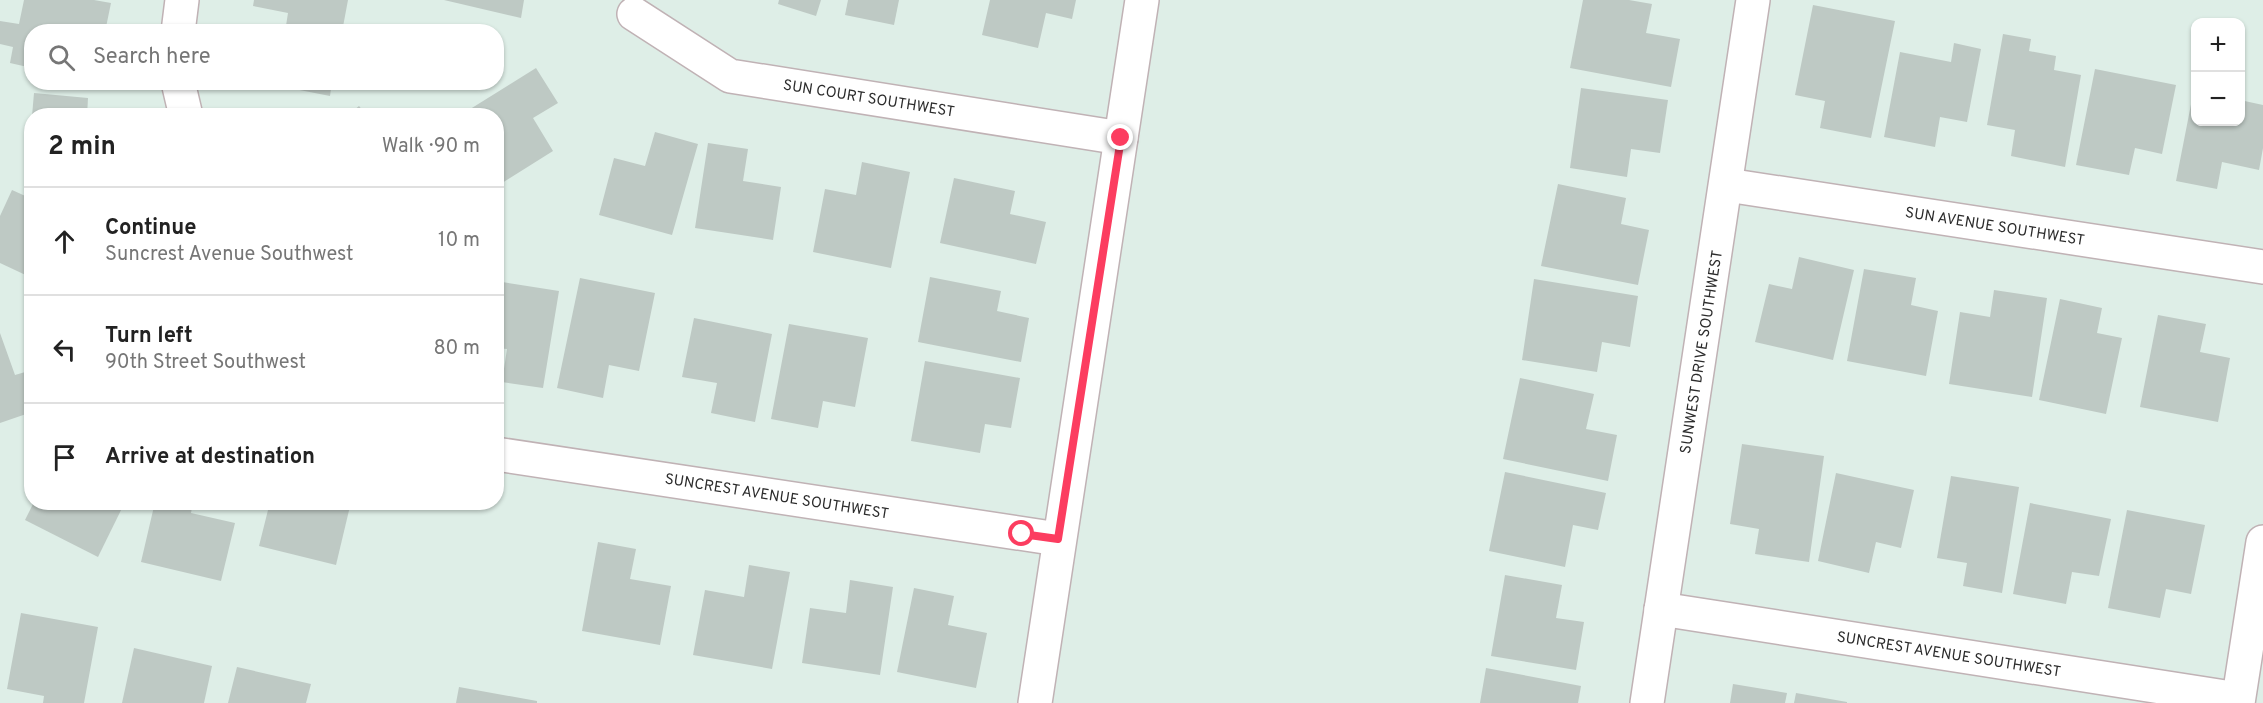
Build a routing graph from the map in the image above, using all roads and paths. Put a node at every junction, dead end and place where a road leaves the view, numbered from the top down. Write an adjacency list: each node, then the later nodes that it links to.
1 (182, 0): 5 (street)
2 (1142, 0): 8 (street)
3 (1753, 0): 9 (street, SUNWEST DRIVE SOUTHWEST)
4 (634, 14): 8 (street, SUN COURT SOUTHWEST)
5 (179, 24)
6 (180, 90): 7 (street)
7 (184, 108)
8 (1121, 138): 12 (street)
9 (1727, 185): 10 (street, SUN AVENUE SOUTHWEST); 14 (street, SUNWEST DRIVE SOUTHWEST)
10 (2263, 267)
11 (504, 455): 12 (street, SUNCREST AVENUE SOUTHWEST)
12 (1058, 539): 16 (street)
13 (2263, 542): 15 (street)
14 (1660, 609): 15 (street, SUNCREST AVENUE SOUTHWEST); 17 (street, SUNWEST DRIVE SOUTHWEST)
15 (2238, 701)
16 (1035, 703)
17 (1647, 703)

